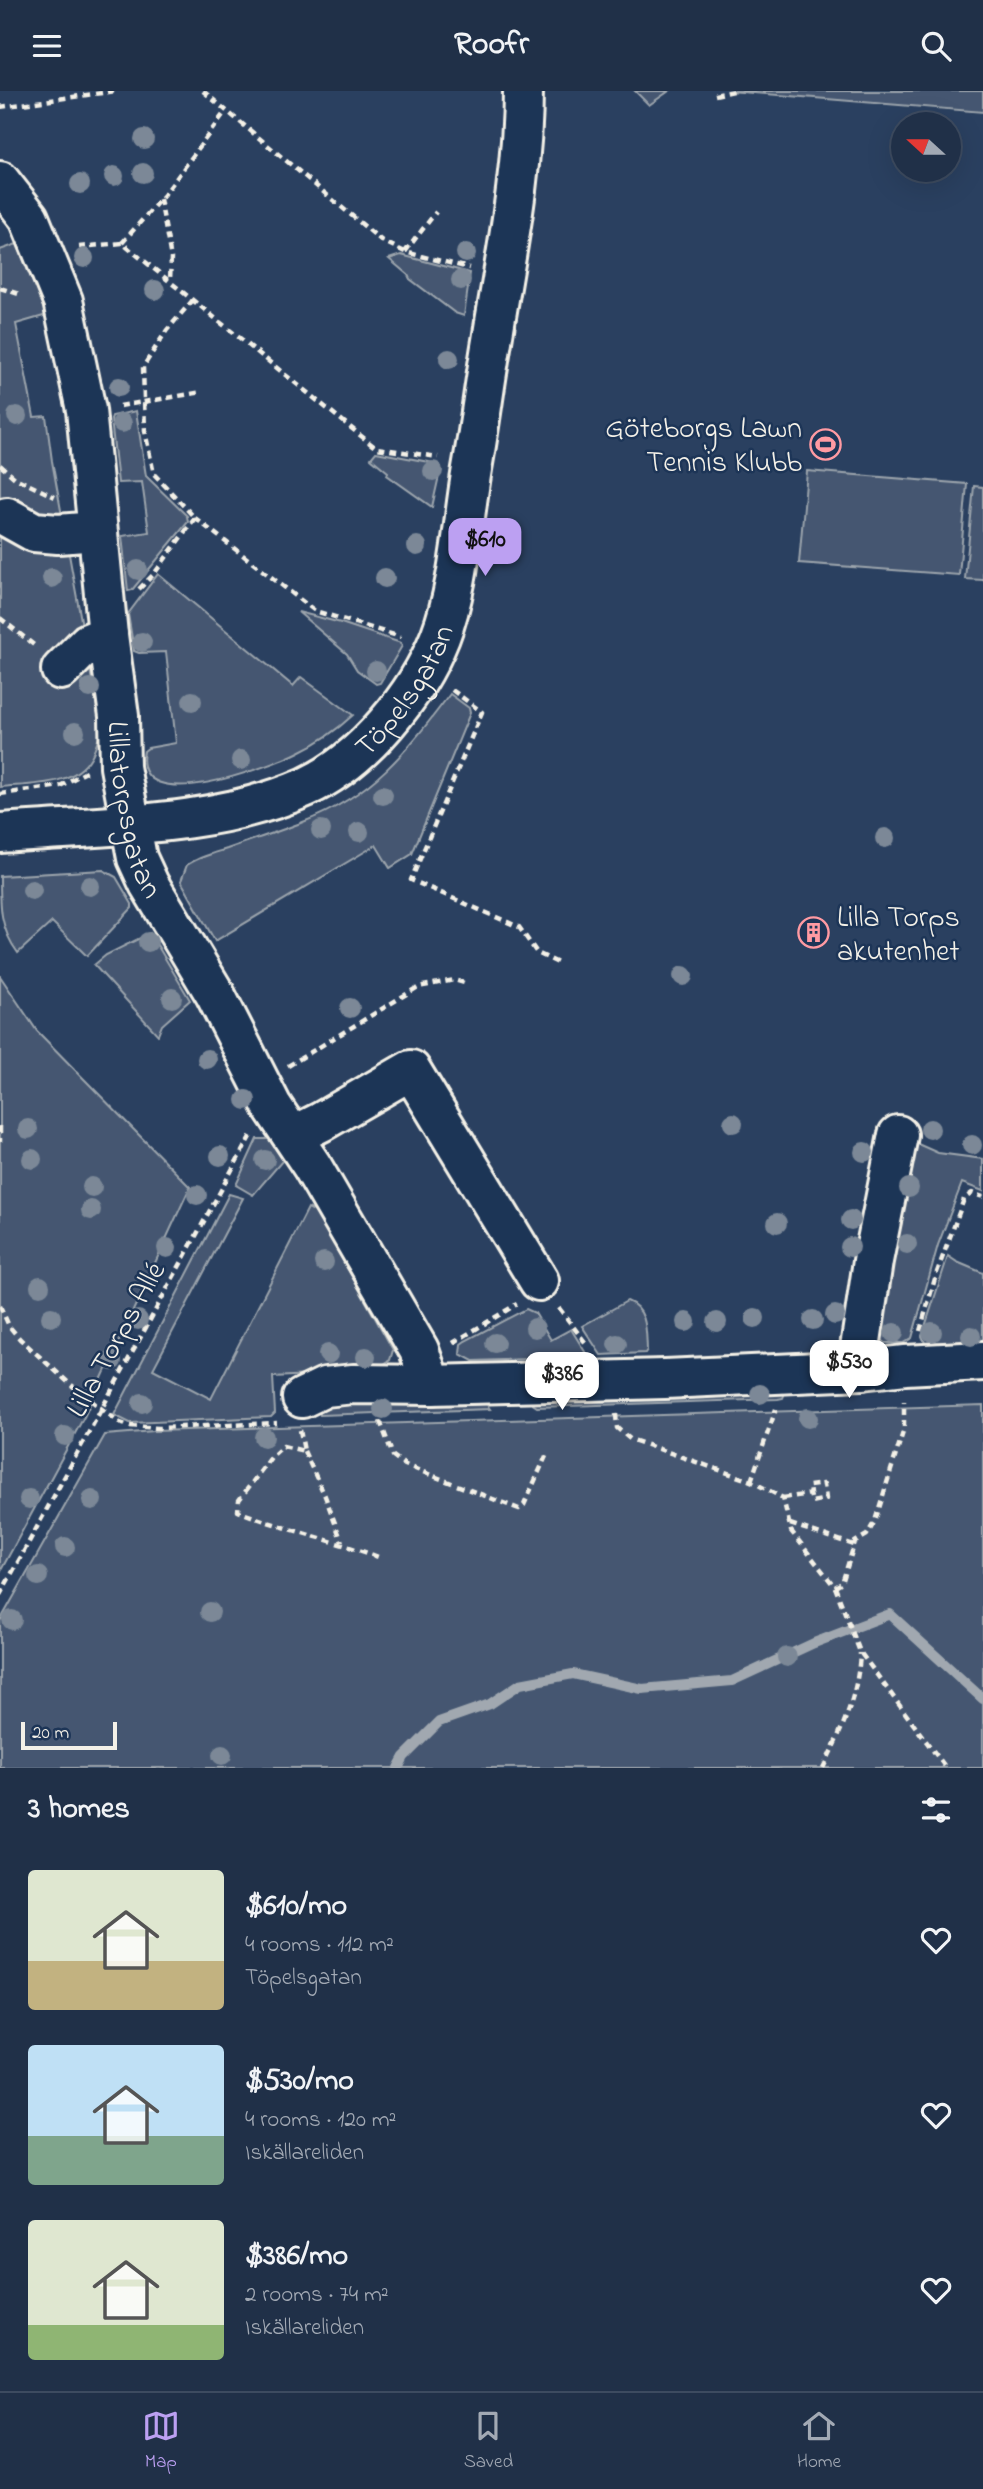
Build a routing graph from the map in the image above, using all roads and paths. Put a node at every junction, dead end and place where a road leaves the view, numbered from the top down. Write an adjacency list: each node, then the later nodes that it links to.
1 (116, 91): 6 (path)
2 (203, 91): 7 (path)
3 (523, 91): 31 (street, Töpelsgatan)
4 (734, 91): 5 (path)
5 (715, 95)
6 (0, 107)
7 (225, 112): 9 (path); 13 (path)
8 (0, 181): 12 (street, Lillatorpsgatan)
9 (160, 199): 11 (path); 15 (path)
10 (436, 212): 13 (path)
11 (122, 243): 12 (path); 15 (path)
12 (42, 250): 24 (street, Lillatorpsgatan)
13 (405, 251): 14 (path)
14 (480, 270)
15 (169, 281): 16 (path)
16 (192, 300): 18 (path); 20 (path)
17 (202, 392): 18 (path)
18 (143, 402): 19 (path); 23 (path)
19 (107, 408)
20 (449, 459)
21 (0, 465): 24 (path)
22 (7, 517): 24 (street)
23 (195, 517): 25 (path); 26 (path)
24 (96, 519): 25 (street, Lillatorpsgatan)
25 (107, 622): 27 (street); 29 (street, Lillatorpsgatan)
26 (403, 638)
27 (61, 670)
28 (446, 685): 33 (path)
29 (120, 767): 30 (path); 31 (street, Lillatorpsgatan)
30 (0, 794)
31 (130, 823): 32 (street, Töpelsgatan); 36 (street, Lillatorpsgatan)
32 (0, 833)
33 (560, 964)
34 (464, 983): 35 (path)
35 (286, 1067)
36 (282, 1121): 41 (street); 48 (street, Lillatorpsgatan); 50 (path, Lilla Torps Allé)
37 (0, 1126): 39 (path)
38 (898, 1135): 47 (street)
39 (0, 1142)
40 (983, 1197): 45 (path)
41 (542, 1285): 43 (path); 44 (path)
42 (0, 1306): 50 (path)
43 (452, 1343)
44 (590, 1349)
45 (912, 1349): 46 (street); 47 (street); 61 (path)
46 (983, 1361)
47 (861, 1370): 48 (street)
48 (430, 1385): 51 (street)
49 (778, 1404): 56 (path)
50 (100, 1409): 64 (path, Lilla Torps Allé)
51 (300, 1410): 54 (path)
52 (616, 1411): 56 (path)
53 (380, 1421): 55 (path)
54 (304, 1451): 60 (path); 60 (path)
55 (546, 1456)
56 (751, 1481): 58 (path)
57 (810, 1494): 57 (path); 58 (path)
58 (783, 1498): 59 (path)
59 (789, 1523): 61 (path); 63 (path)
60 (342, 1543): 62 (path)
61 (854, 1545): 63 (path)
62 (381, 1558)
63 (835, 1587): 65 (path)
64 (0, 1595)
65 (860, 1652): 66 (path); 67 (path)
66 (823, 1768)
67 (946, 1768)

